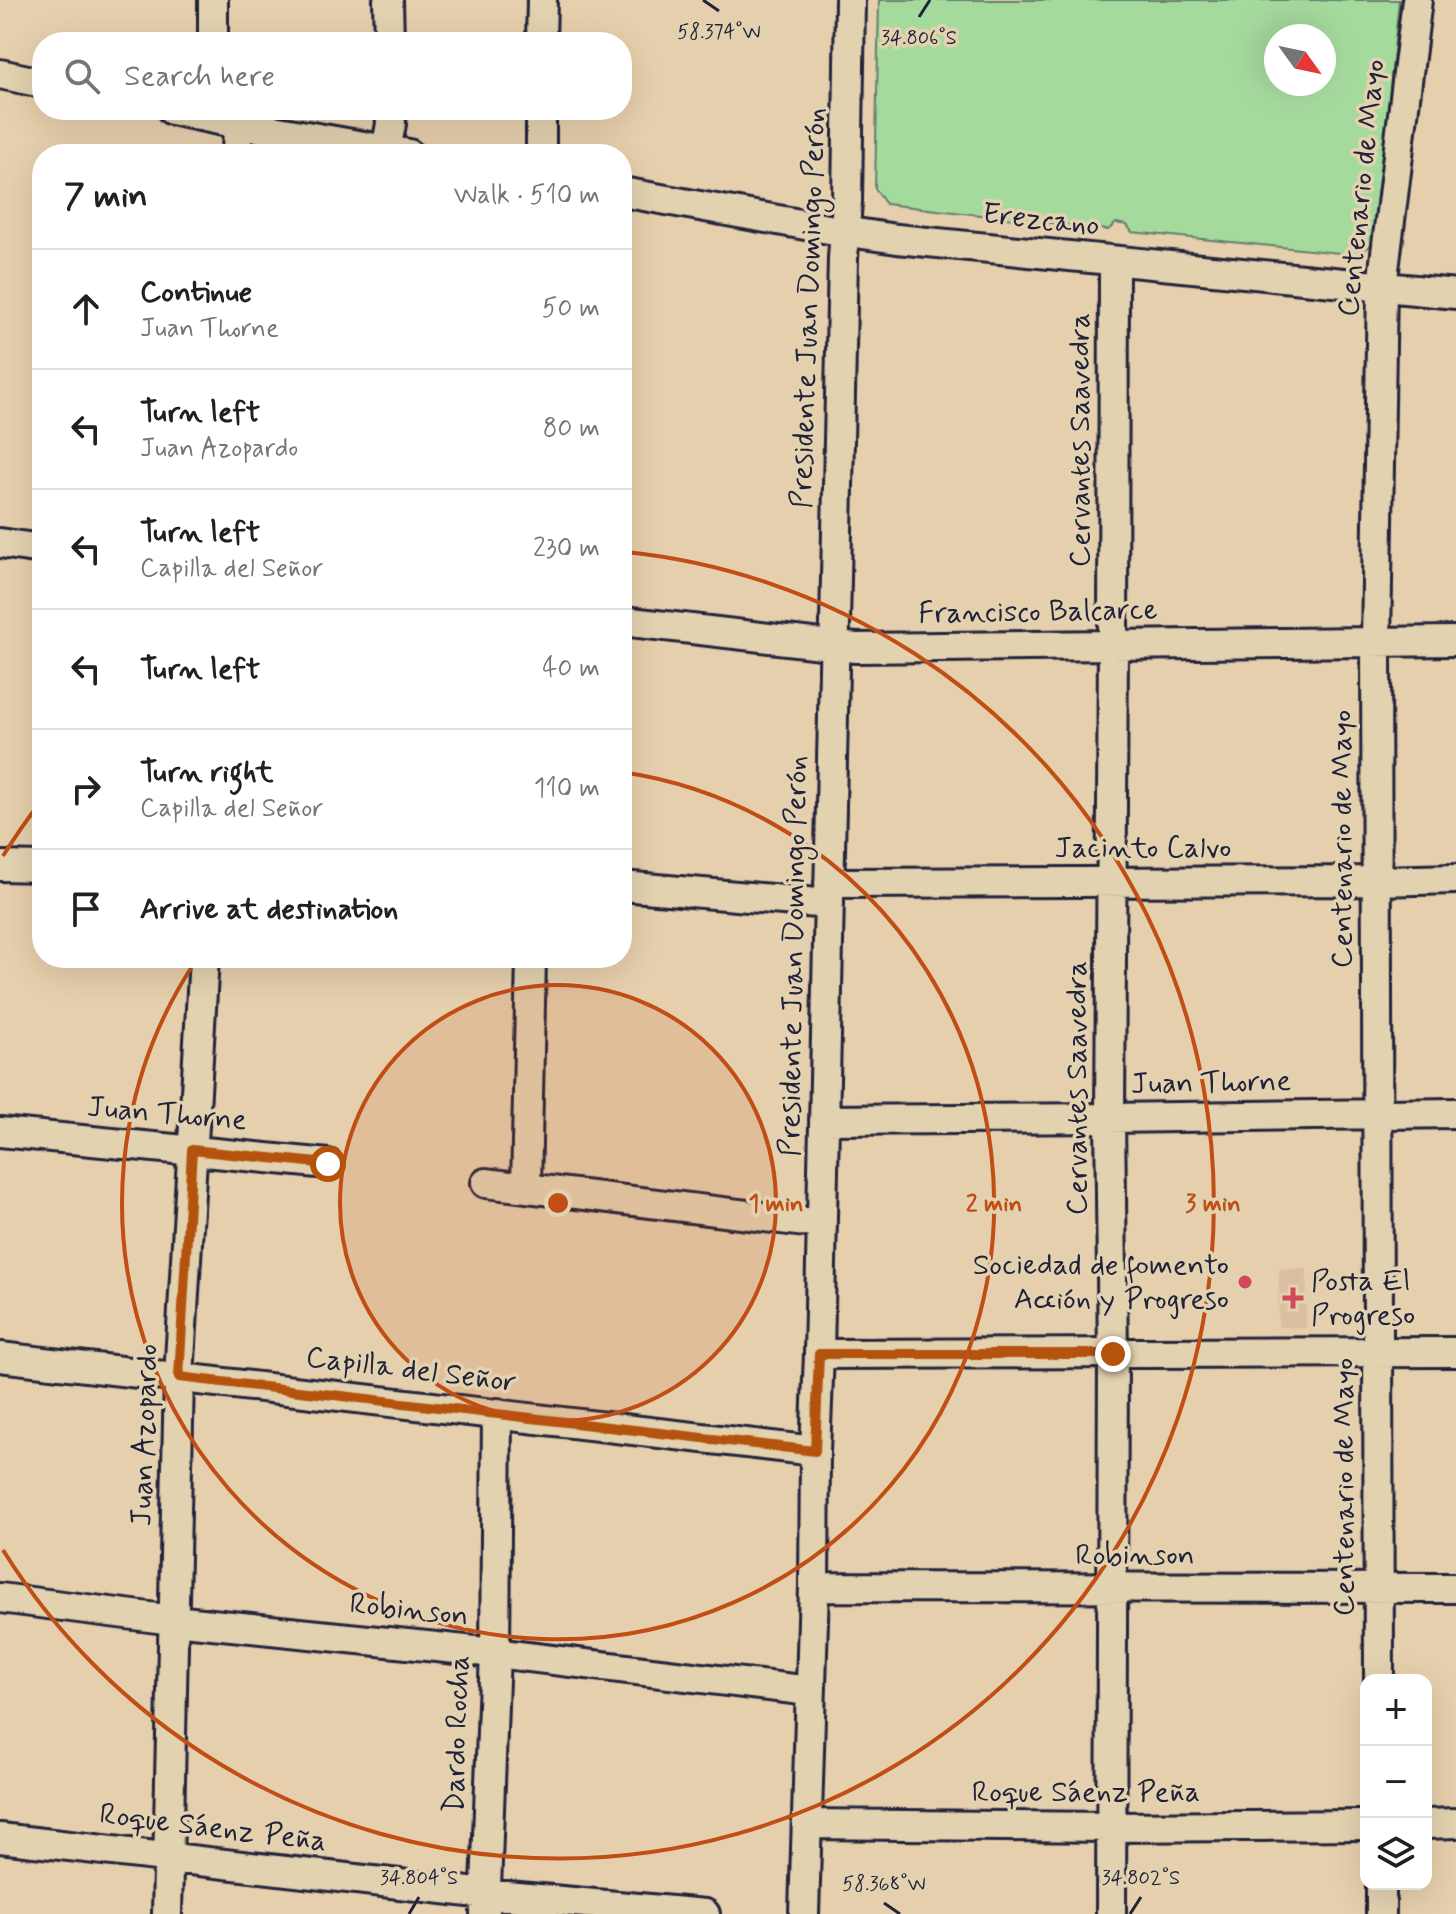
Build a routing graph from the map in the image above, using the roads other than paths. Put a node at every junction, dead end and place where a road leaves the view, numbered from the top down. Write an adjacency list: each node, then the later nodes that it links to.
1 (213, 0): 6 (street)
2 (388, 0): 7 (street)
3 (542, 0): 8 (street)
4 (850, 0): 20 (street, Presidente Juan Domingo Perón)
5 (1417, 0): 22 (street, Centenario de Mayo)
6 (213, 32)
7 (389, 32)
8 (541, 32)
9 (0, 74): 10 (street)
10 (32, 81)
11 (222, 120): 15 (street)
12 (236, 120): 16 (street)
13 (391, 120): 17 (street)
14 (541, 120): 18 (street)
15 (233, 144)
16 (357, 144)
17 (395, 144)
18 (541, 144)
19 (632, 194): 20 (street, Erezcano)
20 (846, 232): 21 (street, Erezcano); 29 (street, Presidente Juan Domingo Perón)
21 (1114, 261): 22 (street, Erezcano); 30 (street, Cervantes Saavedra)
22 (1382, 286): 23 (street, Erezcano); 28 (street, Centenario de Mayo)
23 (1456, 294)
24 (0, 543): 25 (street)
25 (32, 548)
26 (632, 622): 29 (street, Francisco Balcarce)
27 (1456, 641): 28 (street, Francisco Balcarce)
28 (1376, 642): 30 (street, Francisco Balcarce); 35 (street, Centenario de Mayo)
29 (835, 645): 30 (street, Francisco Balcarce); 37 (street, Presidente Juan Domingo Perón)
30 (1113, 646): 34 (street, Cervantes Saavedra)
31 (0, 866): 32 (street)
32 (32, 867)
33 (1456, 879): 35 (street, Jacinto Calvo)
34 (1110, 881): 35 (street, Jacinto Calvo); 37 (street, Jacinto Calvo); 42 (street, Cervantes Saavedra)
35 (1377, 881): 41 (street, Centenario de Mayo)
36 (632, 886): 37 (street, Jacinto Calvo)
37 (829, 894): 43 (street, Presidente Juan Domingo Perón)
38 (203, 968): 45 (street, Juan Azopardo)
39 (531, 968): 48 (street)
40 (1456, 1113): 41 (street, Juan Thorne)
41 (1377, 1114): 42 (street, Juan Thorne); 51 (street, Centenario de Mayo)
42 (1110, 1118): 43 (street, Juan Thorne); 53 (street, Cervantes Saavedra)
43 (824, 1120): 49 (street, Presidente Juan Domingo Perón)
44 (0, 1132): 45 (street, Juan Thorne)
45 (192, 1150): 46 (street, Juan Thorne); 55 (street, Juan Azopardo)
46 (328, 1164)
47 (486, 1183): 48 (street)
48 (526, 1188): 49 (street)
49 (822, 1224): 52 (street, Presidente Juan Domingo Perón)
50 (1456, 1352): 51 (street)
51 (1378, 1353): 53 (street); 61 (street, Centenario de Mayo)
52 (819, 1354): 53 (street); 57 (street, Presidente Juan Domingo Perón)
53 (1113, 1354): 60 (street, Cervantes Saavedra)
54 (0, 1357): 55 (street, Capilla del Señor)
55 (179, 1377): 56 (street, Capilla del Señor); 63 (street, Juan Azopardo)
56 (497, 1413): 57 (street, Capilla del Señor); 64 (street, Dardo Rocha)
57 (815, 1451): 58 (street, Presidente Juan Domingo Perón)
58 (814, 1587): 60 (street, Robinson); 66 (street, Presidente Juan Domingo Perón)
59 (1456, 1588): 61 (street, Robinson)
60 (1113, 1589): 61 (street, Robinson); 71 (street, Cervantes Saavedra)
61 (1378, 1589): 65 (street, Centenario de Mayo)
62 (0, 1598): 63 (street, Robinson)
63 (173, 1620): 64 (street, Robinson); 73 (street, Juan Azopardo)
64 (495, 1653): 66 (street, Robinson); 75 (street, Dardo Rocha)
65 (1379, 1674)
66 (810, 1691): 68 (street, Presidente Juan Domingo Perón)
67 (1456, 1823): 69 (street)
68 (807, 1824): 71 (street, Roque Sáenz Peña); 78 (street, Presidente Juan Domingo Perón)
69 (1432, 1824)
70 (1360, 1825): 71 (street, Roque Sáenz Peña)
71 (1110, 1827): 79 (street, Cervantes Saavedra)
72 (0, 1838): 73 (street, Roque Sáenz Peña)
73 (168, 1857): 75 (street, Roque Sáenz Peña); 76 (street, Juan Azopardo)
74 (1381, 1890): 80 (street)
75 (485, 1904): 77 (street, Roque Sáenz Peña)
76 (167, 1914)
77 (705, 1914)
78 (804, 1914)
79 (1111, 1914)
80 (1381, 1914)

